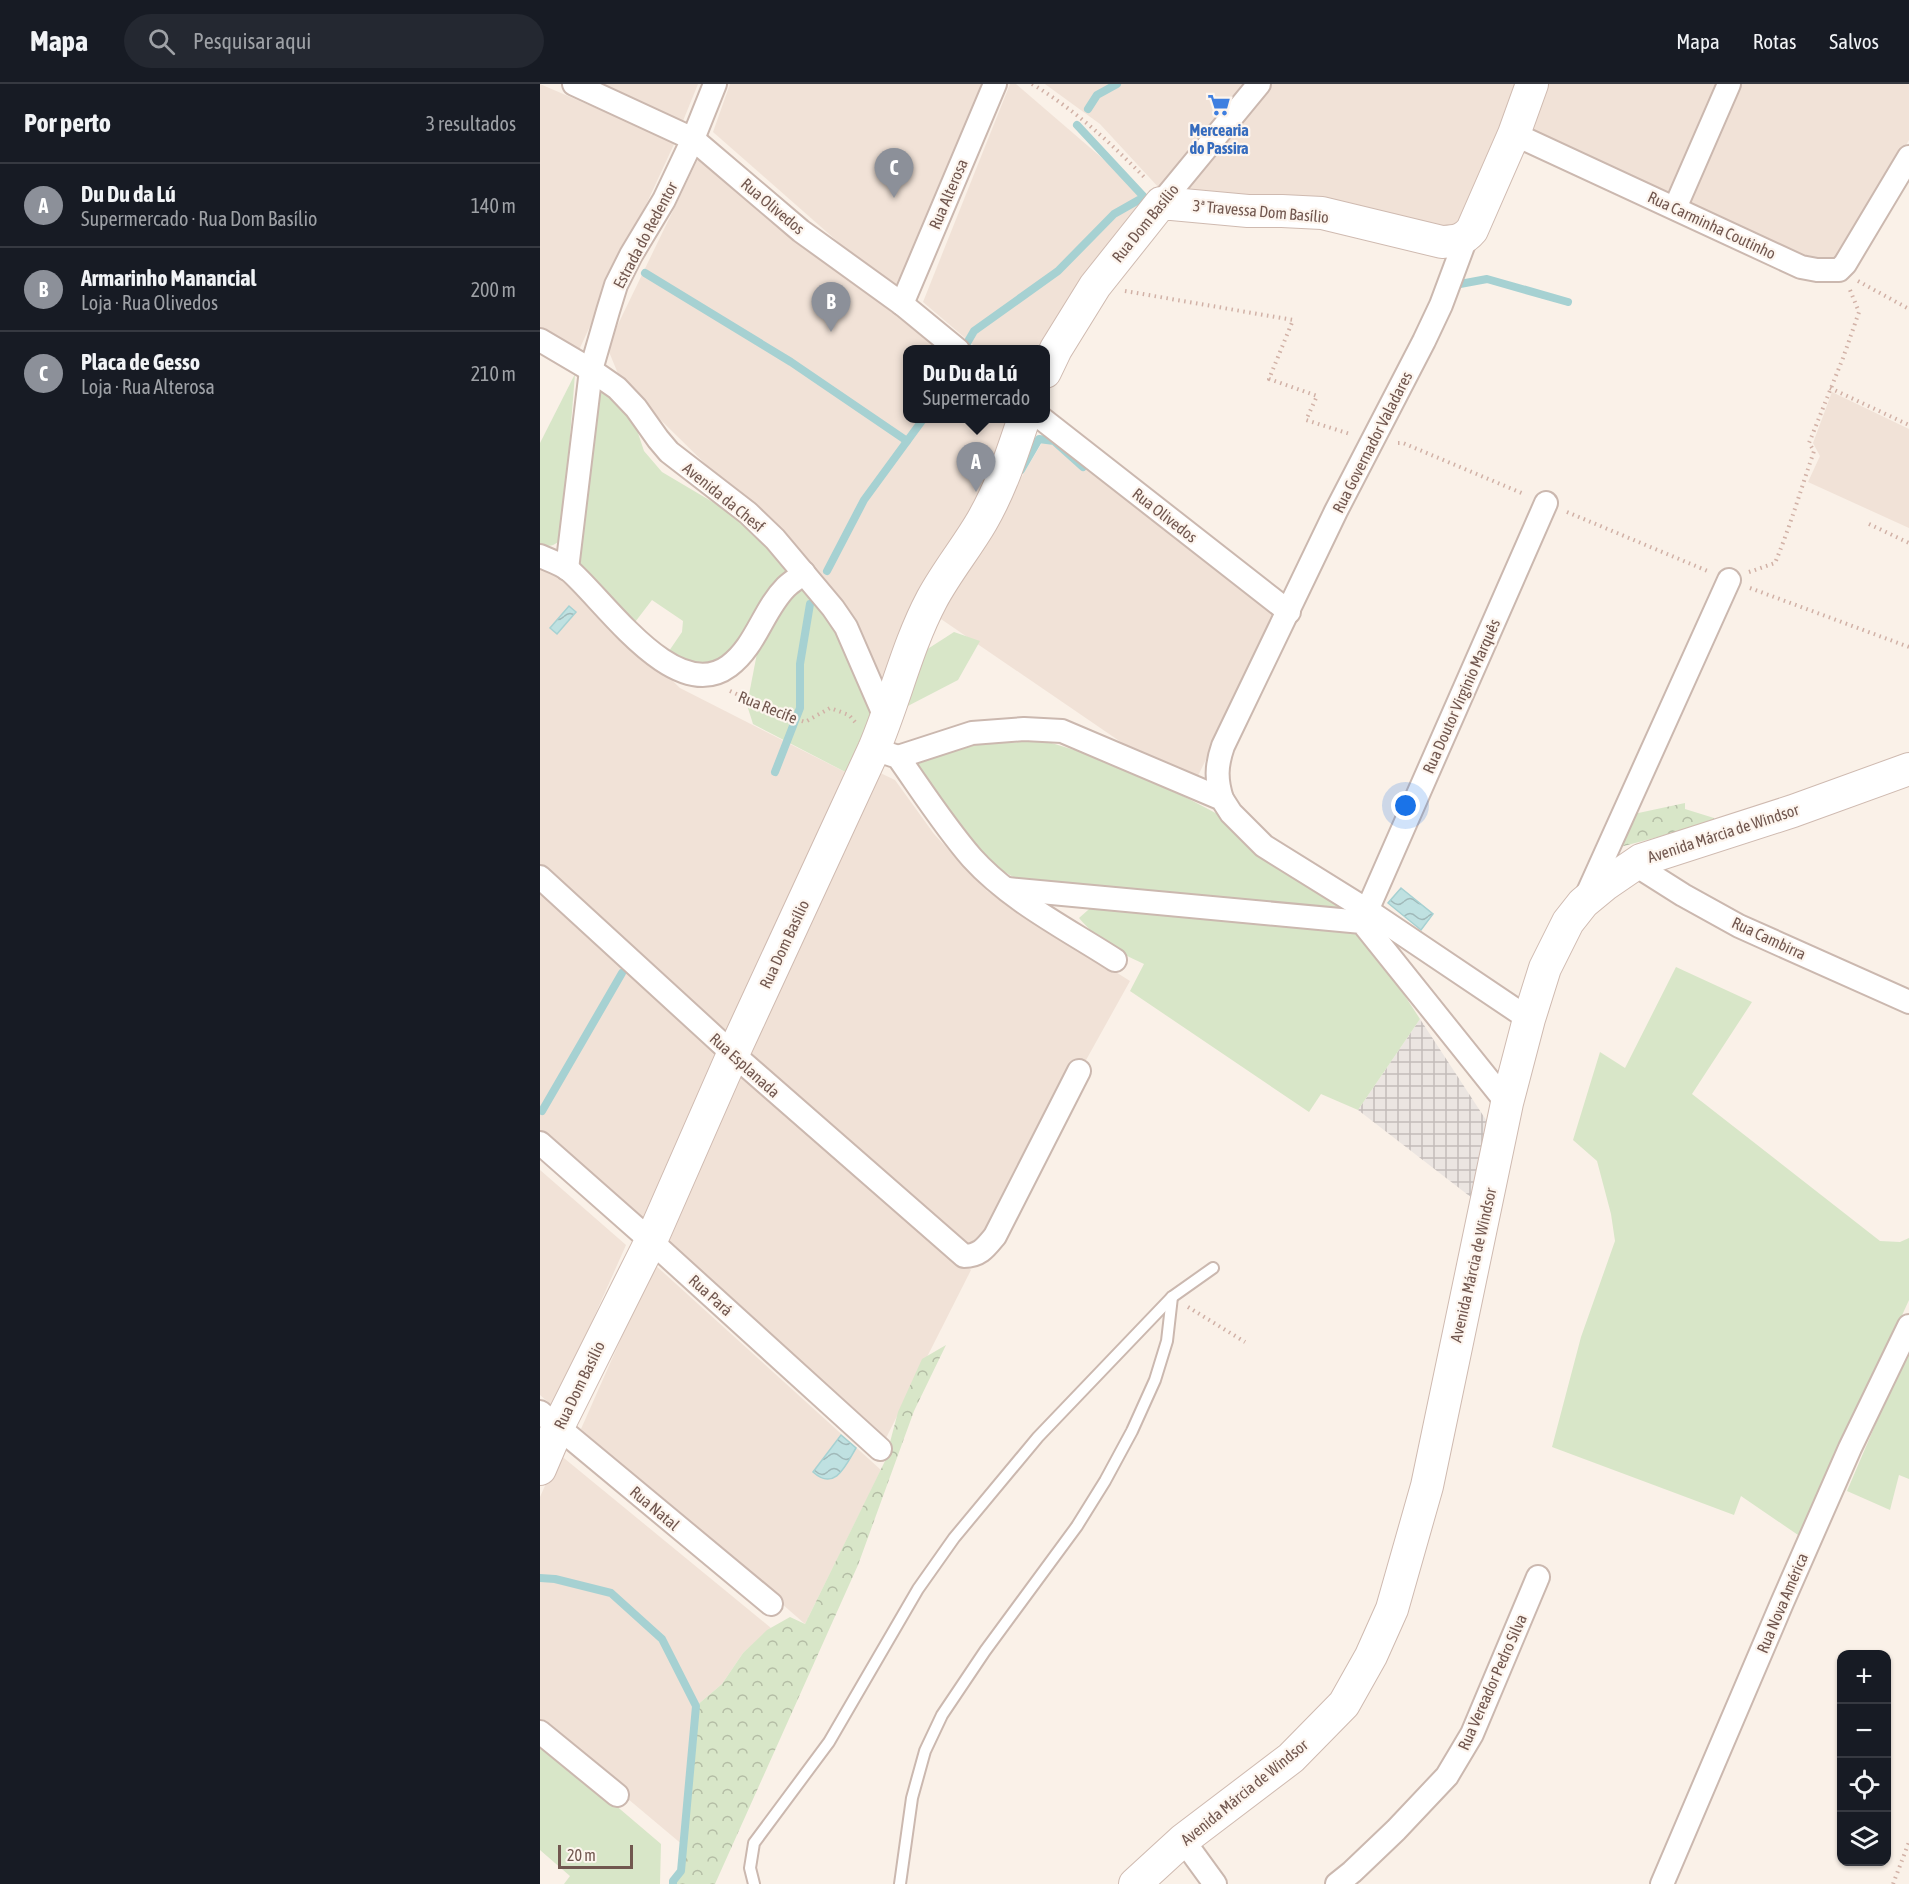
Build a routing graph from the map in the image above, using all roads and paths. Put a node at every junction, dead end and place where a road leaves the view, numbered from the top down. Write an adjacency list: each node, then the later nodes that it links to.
1 (574, 84): 9 (street, Rua Olivedos)
2 (715, 84): 9 (street, Estrada do Redentor)
3 (994, 84): 16 (street, Rua Alterosa)
4 (1032, 84): 11 (path)
5 (1259, 84): 11 (street, Rua Dom Basílio)
6 (1532, 84): 8 (street, Rua Governador Valadares)
7 (1730, 84): 12 (street)
8 (1514, 135): 12 (street, Rua Carminha Coutinho); 13 (street, Rua Governador Valadares)
9 (693, 139): 16 (street, Rua Olivedos); 21 (street, Estrada do Redentor)
10 (1909, 158): 14 (street)
11 (1162, 201): 13 (street, 3ª Travessa Dom Basílio); 15 (street, Rua Dom Basílio)
12 (1675, 208): 14 (street, Rua Carminha Coutinho)
13 (1466, 238): 26 (street, Rua Governador Valadares)
14 (1839, 270): 17 (path); 22 (path)
15 (1095, 286): 20 (street, Rua Dom Basílio); 26 (path)
16 (902, 304): 19 (street, Rua Olivedos)
17 (1909, 309)
18 (540, 340): 21 (street, Avenida da Chesf)
19 (952, 345)
20 (1050, 362)
21 (591, 370): 31 (street, Estrada do Redentor); 32 (street, Avenida da Chesf)
22 (1830, 387): 25 (path); 33 (path)
23 (1022, 423): 37 (street, Rua Dom Basílio)
24 (1047, 423): 34 (street, Rua Olivedos)
25 (1909, 425)
26 (1372, 442): 34 (street, Rua Governador Valadares)
27 (1546, 503): 45 (street, Rua Doutor Virginio Marquês)
28 (1869, 524): 29 (path)
29 (1909, 543)
30 (540, 556): 31 (street)
31 (567, 569): 36 (street)
32 (804, 573): 36 (street); 37 (street, Avenida da Chesf)
33 (1729, 580): 35 (path); 44 (street)
34 (1289, 612): 40 (street, Rua Governador Valadares)
35 (1909, 647)
36 (697, 675): 38 (path, Rua Recife)
37 (886, 719): 38 (street, Rua Dom Basílio)
38 (886, 753): 40 (street); 43 (street); 49 (street, Rua Dom Basílio)
39 (1909, 769): 41 (street, Avenida Márcia de Windsor)
40 (1222, 799): 45 (street)
41 (1634, 864): 44 (street, Avenida Márcia de Windsor); 47 (street, Rua Cambirra)
42 (540, 877): 49 (street, Rua Esplanada)
43 (1008, 890): 45 (street); 46 (street)
44 (1583, 903): 48 (street, Avenida Márcia de Windsor)
45 (1365, 916): 48 (street); 51 (street)
46 (1115, 960)
47 (1909, 1002)
48 (1528, 1019): 51 (street, Avenida Márcia de Windsor)
49 (732, 1054): 50 (street, Rua Esplanada); 53 (street, Rua Dom Basílio)
50 (1079, 1071)
51 (1507, 1103): 65 (street, Avenida Márcia de Windsor)
52 (540, 1143): 53 (street, Rua Pará)
53 (651, 1241): 58 (street, Rua Dom Basílio); 59 (street, Rua Pará)
54 (1213, 1268): 55 (lane)
55 (1172, 1297): 57 (path); 67 (lane); 68 (lane)
56 (1909, 1326): 72 (street, Rua Nova América)
57 (1245, 1342)
58 (549, 1419): 60 (street, Rua Dom Basílio); 62 (street, Rua Natal)
59 (880, 1449)
60 (540, 1469)
61 (1538, 1577): 71 (street, Rua Vereador Pedro Silva)
62 (771, 1604)
63 (540, 1732): 64 (street)
64 (617, 1795)
65 (1183, 1840): 69 (street, Avenida Márcia de Windsor); 70 (street)
66 (1909, 1842): 73 (path)
67 (754, 1884)
68 (900, 1884)
69 (1135, 1884)
70 (1215, 1884)
71 (1337, 1884)
72 (1662, 1884)
73 (1893, 1884)

